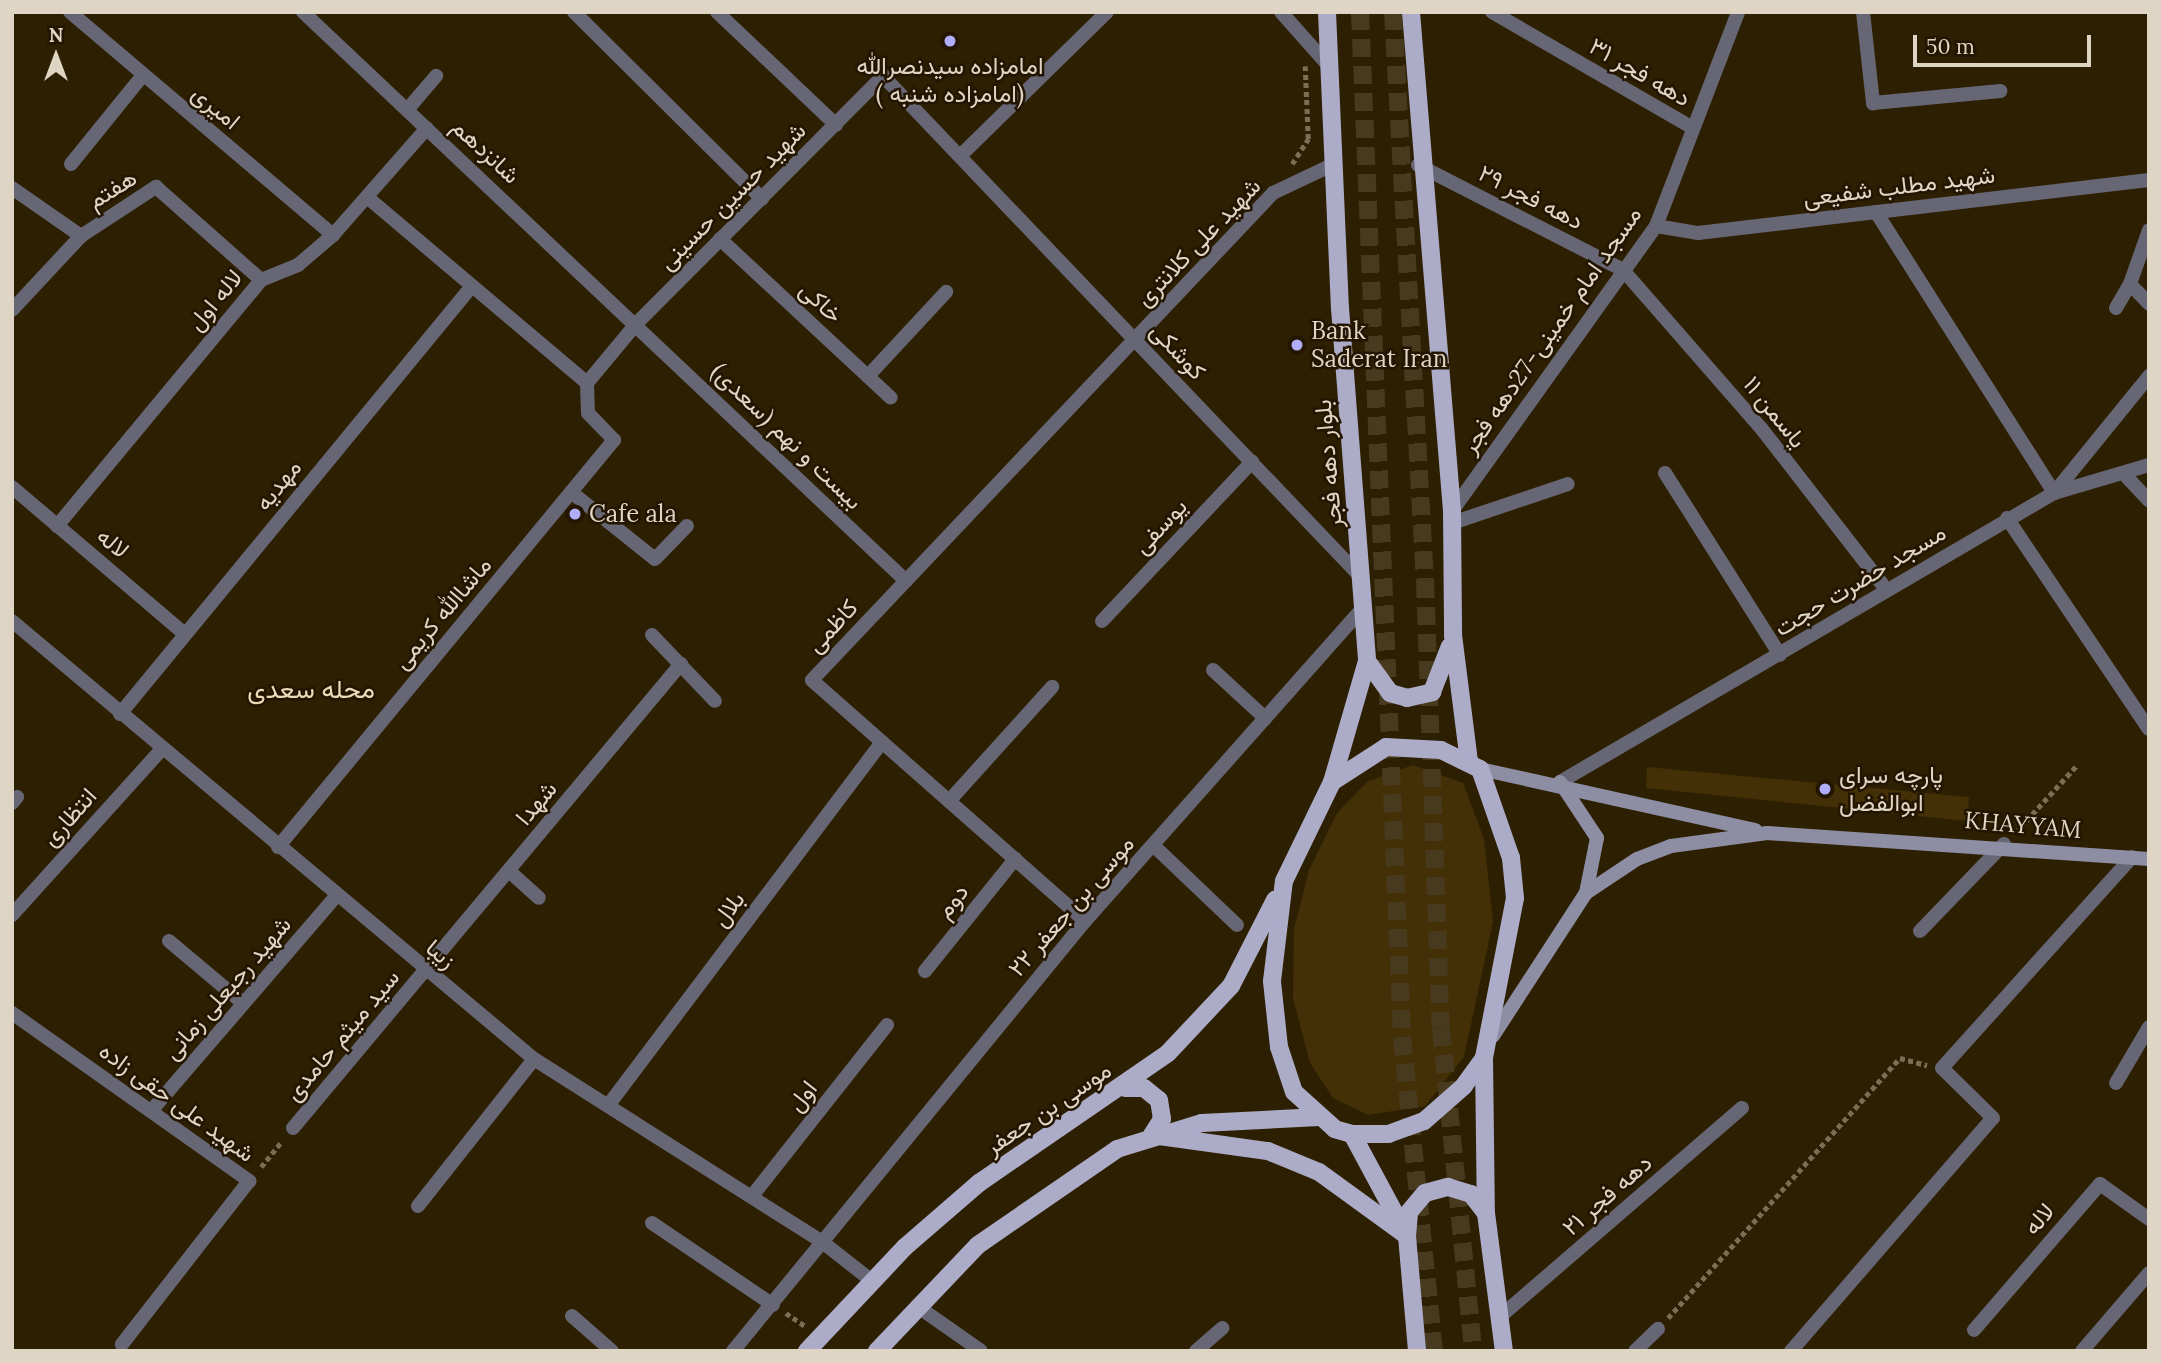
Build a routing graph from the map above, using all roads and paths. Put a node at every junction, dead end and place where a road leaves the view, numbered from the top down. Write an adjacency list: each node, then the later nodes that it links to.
1 (70, 12): 14 (street, امیری)
2 (303, 12): 17 (street, شانزدهم)
3 (574, 12): 29 (street)
4 (717, 12): 18 (street)
5 (1108, 12): 21 (street)
6 (1281, 12): 12 (street)
7 (1327, 12): 13 (main road, بلوار دهه فجر)
8 (1410, 12): 24 (main road)
9 (1492, 12): 20 (street, دهه فجر ۳۱)
10 (1738, 12): 20 (street, مسجد امام خمینی-27دهه فجر)
11 (1863, 12): 16 (street)
12 (1304, 36): 13 (street); 27 (path)
13 (1329, 66): 23 (main road, بلوار دهه فجر)
14 (143, 75): 22 (street); 33 (street, امیری)
15 (436, 76): 17 (street)
16 (2000, 91)
17 (407, 110): 19 (street, شانزدهم)
18 (836, 125): 21 (street, شهید حسین حسینی); 29 (street, شهید حسین حسینی)
19 (427, 128): 28 (street, لاله اول); 46 (street, شانزدهم)
20 (1693, 128): 31 (street, مسجد امام خمینی-27دهه فجر)
21 (961, 155): 47 (street, کوشکی)
22 (71, 164)
23 (1334, 164): 27 (street, شهید علی کلانتری); 65 (main road, بلوار دهه فجر)
24 (1418, 165): 36 (street, دهه فجر ۲۹); 61 (main road)
25 (2149, 180): 30 (street, شهید مطلب شفیعی)
26 (12, 188): 34 (street, هفتم)
27 (1273, 193): 47 (street, شهید علی کلانتری)
28 (367, 197): 33 (street, لاله اول); 40 (street)
29 (762, 199): 35 (street, شهید حسین حسینی)
30 (1876, 212): 31 (street, شهید مطلب شفیعی); 59 (street)
31 (1656, 226): 36 (street, مسجد امام خمینی-27دهه فجر)
32 (2149, 230): 38 (street)
33 (333, 235): 37 (street, لاله اول)
34 (81, 236): 37 (street, هفتم); 42 (street)
35 (720, 239): 46 (street, شهید حسین حسینی); 48 (street, خاکی)
36 (1623, 270): 61 (street, مسجد امام خمینی-27دهه فجر); 67 (street, یاسمن ۱۱)
37 (261, 280): 63 (street, لاله اول)
38 (2130, 284): 43 (street); 44 (street)
39 (12, 286): 42 (street)
40 (472, 286): 50 (street); 71 (street, مهدیه)
41 (946, 292): 48 (street)
42 (25, 295): 45 (street)
43 (2149, 304)
44 (2116, 308)
45 (12, 310)
46 (637, 323): 50 (street, شهید حسین حسینی); 66 (street, بیست و نهم (سعدی))
47 (1136, 339): 52 (street, کوشکی); 66 (street, کاظمی)
48 (868, 376): 51 (street, خاکی)
49 (2149, 376): 59 (street, مسجد حضرت حجت)
50 (587, 383): 58 (street, ماشاالله کریمی)
51 (891, 398)
52 (1252, 462): 65 (street, کوشکی); 70 (street, یوسفی)
53 (2149, 465): 55 (street)
54 (1665, 473): 74 (street)
55 (2125, 475): 59 (street); 60 (street)
56 (1568, 484): 61 (street)
57 (12, 487): 63 (street, لاله)
58 (571, 492): 64 (street); 93 (street, ماشاالله کریمی)
59 (2054, 493): 62 (street, مسجد حضرت حجت)
60 (2149, 501)
61 (1452, 517): 73 (main road)
62 (2007, 518): 67 (street, مسجد حضرت حجت); 82 (street)
63 (57, 526): 71 (street, لاله)
64 (687, 526)
65 (1361, 577): 68 (main road, بلوار دهه فجر)
66 (906, 581): 83 (street, کاظمی)
67 (1885, 588): 74 (street, مسجد حضرت حجت)
68 (1364, 607): 75 (main road, بلوار دهه فجر); 81 (street, موسی بن جعفر ۲۲)
69 (12, 621): 80 (street, زیبا)
70 (1102, 621)
71 (185, 634): 80 (street, مهدیه)
72 (652, 635): 76 (street)
73 (1453, 635): 75 (main road); 86 (main road)
74 (1780, 655): 88 (street, مسجد حضرت حجت)
75 (1367, 661): 87 (main road, بلوار دهه فجر)
76 (681, 664): 79 (street); 97 (street, شهدا)
77 (1213, 670): 81 (street)
78 (1052, 687): 89 (street)
79 (715, 701)
80 (120, 714): 84 (street, زیبا)
81 (1265, 718): 92 (street, موسی بن جعفر ۲۲)
82 (2149, 729)
83 (883, 742): 89 (street, کاظمی); 119 (street, بلال)
84 (161, 750): 93 (street, زیبا); 102 (street, انتظاری)
85 (2078, 764): 91 (path)
86 (1474, 765): 87 (main road); 88 (main road, KHAYYAM); 113 (main road)
87 (1332, 782): 98 (main road, موسی بن جعفر)
88 (1560, 782): 90 (main road, KHAYYAM); 99 (main road)
89 (949, 801): 95 (street, کاظمی)
90 (1767, 833): 91 (main road, KHAYYAM); 99 (main road, KHAYYAM)
91 (2004, 844): 94 (main road, KHAYYAM); 105 (street)
92 (1153, 845): 103 (street, موسی بن جعفر ۲۲); 104 (street)
93 (278, 847): 100 (street, زیبا)
94 (2132, 857): 96 (main road, KHAYYAM); 116 (street)
95 (1015, 859): 103 (street, کاظمی); 108 (street, دوم)
96 (2149, 859)
97 (509, 871): 101 (street); 107 (street, شهدا)
98 (1284, 881): 118 (main road, موسی بن جعفر); 122 (main road)
99 (1586, 893): 113 (main road, KHAYYAM)
100 (336, 896): 107 (street, زیبا); 109 (street, شهید رجبعلی زمانی)
101 (539, 898)
102 (13, 914)
103 (1085, 921): 133 (street, موسی بن جعفر ۲۲)
104 (1237, 925)
105 (1920, 931)
106 (169, 942): 109 (street)
107 (426, 971): 115 (street, زیبا); 123 (street, سید میثم حامدی)
108 (925, 971)
109 (243, 1003): 121 (street, شهید رجبعلی زمانی)
110 (12, 1013): 121 (street, شهید علی حقی زاده)
111 (887, 1025): 127 (street, اول)
112 (2149, 1027): 117 (street)
113 (1493, 1036): 114 (main road)
114 (1484, 1058): 124 (main road); 129 (main road)
115 (534, 1059): 119 (street, زیبا); 128 (street)
116 (1942, 1068): 141 (path); 154 (street)
117 (2116, 1083)
118 (1125, 1088): 125 (main road); 135 (main road, موسی بن جعفر)
119 (610, 1103): 127 (street, زیبا)
120 (1742, 1108): 138 (street, دهه فجر ۲۱)
121 (152, 1110): 126 (street, شهید علی حقی زاده)
122 (1318, 1117): 124 (main road); 125 (main road)
123 (293, 1128): 126 (path)
124 (1352, 1134): 132 (main road)
125 (1152, 1135): 132 (main road); 137 (main road)
126 (250, 1181): 144 (street, شهید علی حقی زاده)
127 (752, 1196): 133 (street, زیبا)
128 (418, 1206)
129 (1486, 1213): 132 (main road); 138 (main road)
130 (2149, 1219): 142 (street, لاله)
131 (652, 1223): 136 (street)
132 (1407, 1236): 151 (main road)
133 (821, 1241): 135 (street, زیبا); 136 (street, موسی بن جعفر ۲۲)
134 (2149, 1273): 155 (street)
135 (872, 1280): 143 (main road, موسی بن جعفر)
136 (773, 1305): 143 (path); 146 (street, موسی بن جعفر ۲۲)
137 (918, 1306): 148 (main road); 149 (street)
138 (1502, 1315): 152 (main road)
139 (572, 1316): 145 (street)
140 (1222, 1328): 150 (street)
141 (1658, 1329): 153 (street)
142 (1974, 1330)
143 (821, 1335): 147 (main road, موسی بن جعفر)
144 (122, 1345)
145 (612, 1351)
146 (733, 1351)
147 (807, 1351)
148 (877, 1351)
149 (981, 1351)
150 (1196, 1351)
151 (1417, 1351)
152 (1504, 1351)
153 (1636, 1351)
154 (1791, 1351)
155 (2082, 1351)

